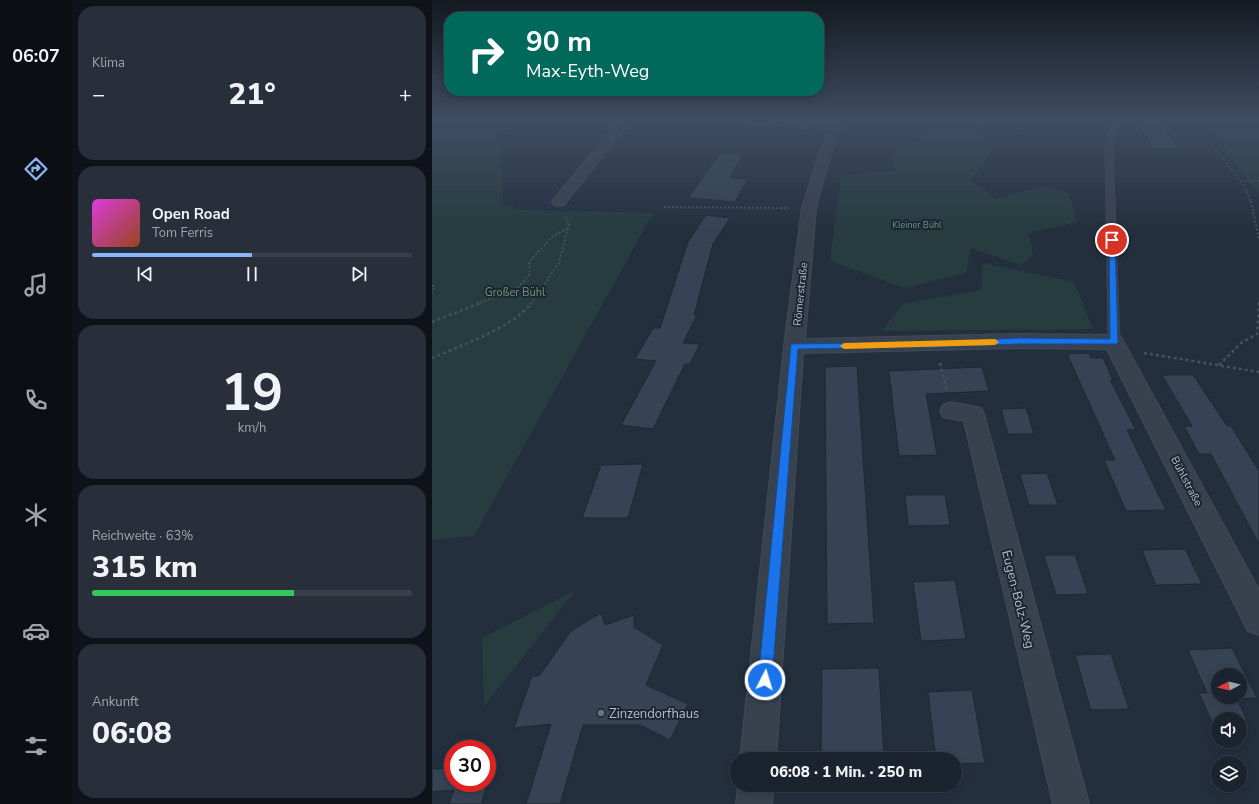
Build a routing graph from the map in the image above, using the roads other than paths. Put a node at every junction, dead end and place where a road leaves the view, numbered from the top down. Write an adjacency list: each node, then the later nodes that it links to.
1 (595, 158): 4 (street)
2 (824, 158): 6 (street, Römerstraße)
3 (1109, 158): 5 (lane)
4 (559, 202)
5 (1114, 342): 6 (street); 8 (street, Bühlstraße)
6 (794, 346): 9 (street, Römerstraße)
7 (951, 411): 12 (street, Eugen-Bolz-Weg)
8 (1259, 620)
9 (759, 752)
10 (755, 792): 11 (street)
11 (754, 804)
12 (1071, 804)

